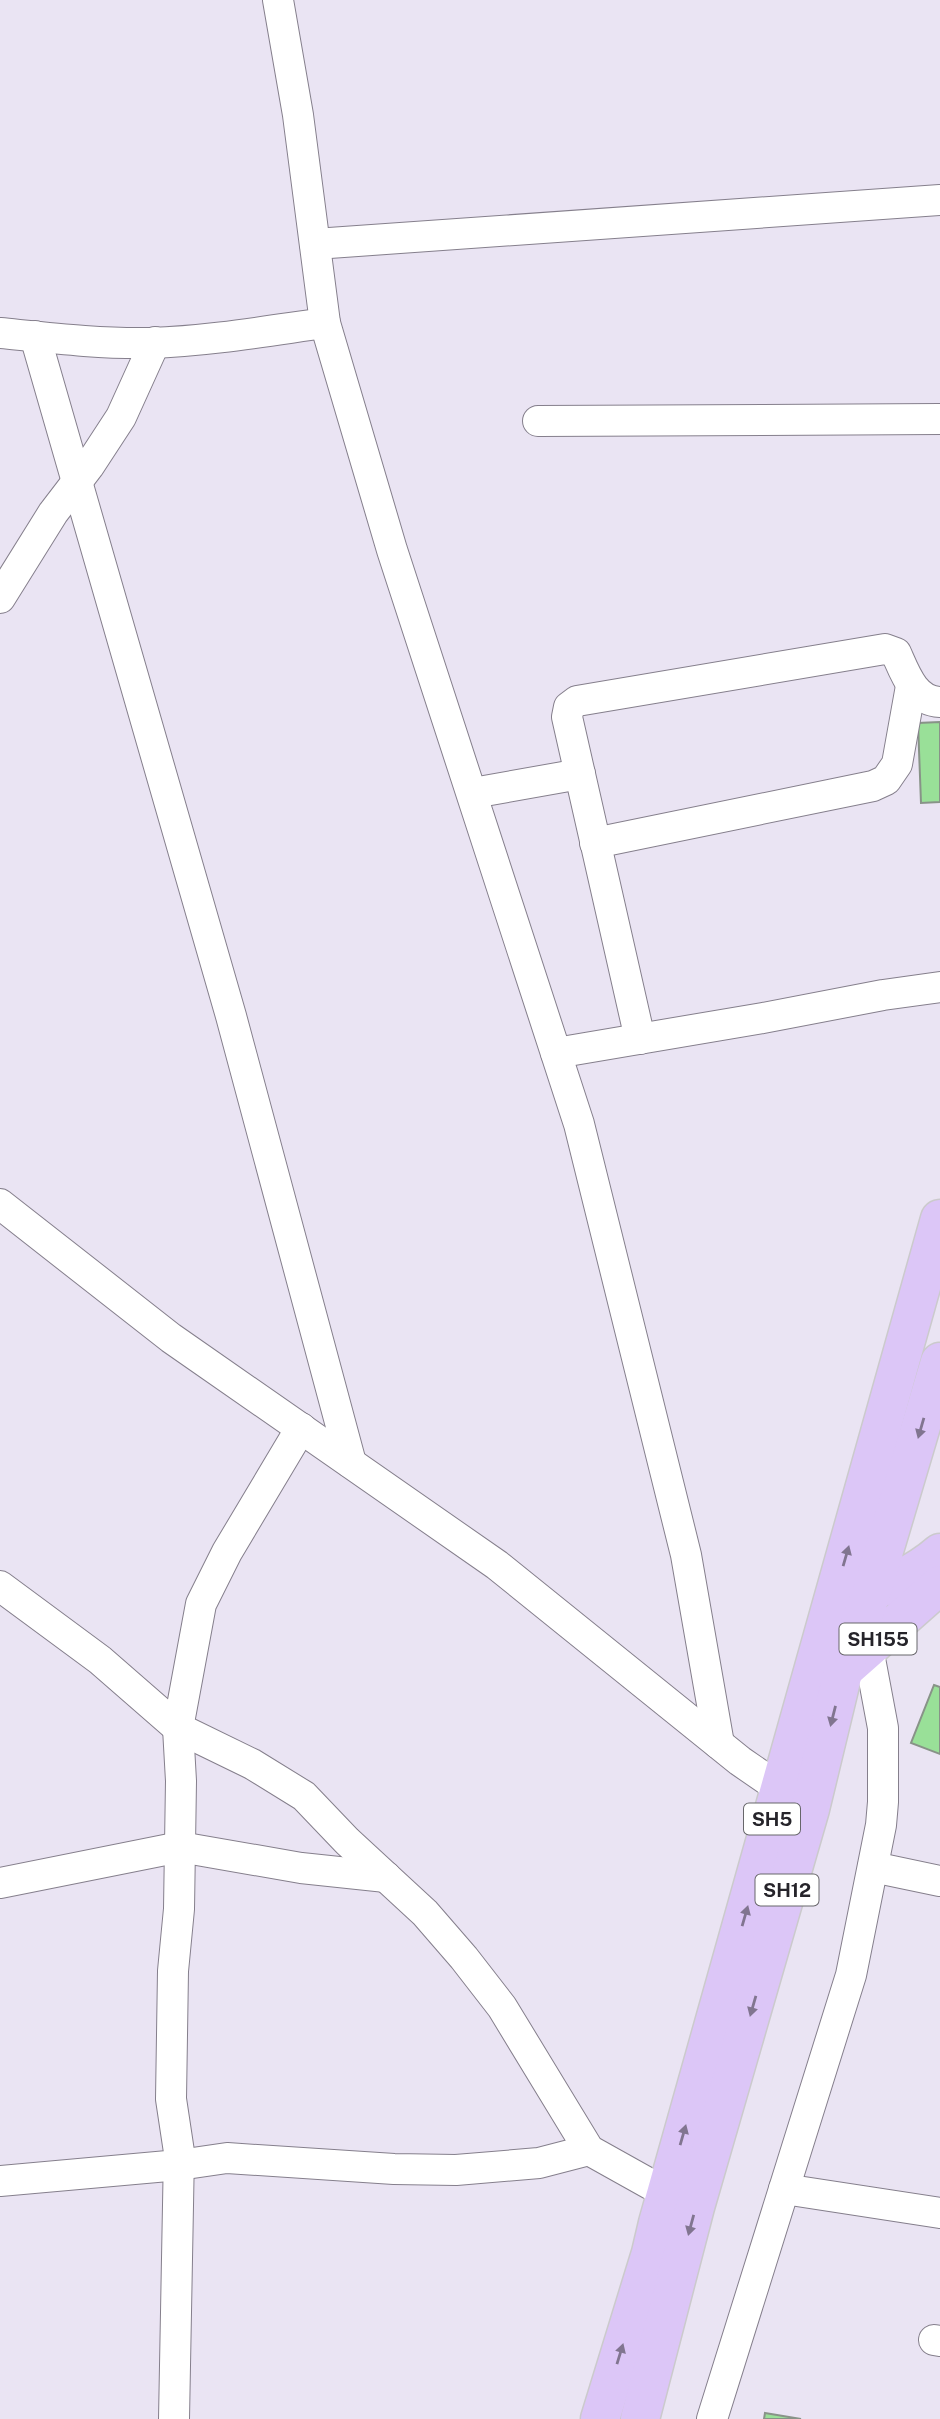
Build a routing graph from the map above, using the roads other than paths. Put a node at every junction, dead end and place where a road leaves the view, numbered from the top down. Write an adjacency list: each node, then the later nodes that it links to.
1 (278, 0): 3 (street)
2 (940, 200): 3 (street)
3 (315, 244): 4 (street)
4 (325, 323): 7 (street); 15 (street)
5 (0, 333): 6 (street)
6 (35, 336): 7 (street); 10 (street)
7 (155, 342): 10 (street)
8 (940, 419): 9 (street)
9 (538, 421)
10 (78, 481): 11 (street); 24 (street)
11 (0, 598)
12 (911, 686): 13 (street); 14 (street); 16 (street)
13 (940, 702)
14 (580, 774): 15 (street); 16 (street)
15 (473, 793): 19 (street)
16 (595, 843): 18 (street)
17 (940, 987): 18 (street)
18 (640, 1039): 19 (street)
19 (556, 1053): 33 (street)
20 (0, 1204): 23 (street)
21 (940, 1219): 29 (main road, SH5, one-way to 21)
22 (940, 1362): 28 (main road, SH12, one-way to 28)
23 (301, 1428): 24 (street); 32 (street)
24 (351, 1463): 33 (street)
25 (940, 1553): 28 (main road, SH155)
26 (940, 1585): 30 (main road, SH155)
27 (0, 1586): 32 (street)
28 (872, 1591): 29 (main road, SH155); 30 (main road, SH12)
29 (833, 1602): 31 (main road, SH5)
30 (856, 1658): 31 (main road, SH155); 34 (main road, SH12, one-way to 34); 36 (street)
31 (810, 1684): 34 (main road, SH5)
32 (178, 1728): 35 (street); 37 (street)
33 (719, 1744): 34 (street)
34 (795, 1799): 44 (main road, SH5, one-way to 34); 48 (main road, SH12, one-way to 48)
35 (180, 1847): 37 (street); 39 (street); 41 (street)
36 (873, 1867): 38 (street); 43 (street)
37 (386, 1877): 40 (street)
38 (940, 1881)
39 (0, 1884)
40 (589, 2150): 41 (street); 44 (street)
41 (179, 2165): 42 (street); 46 (street)
42 (0, 2181)
43 (784, 2189): 45 (street); 49 (street)
44 (666, 2193): 47 (main road, SH5, one-way to 44)
45 (940, 2213)
46 (174, 2419)
47 (600, 2419)
48 (640, 2419)
49 (712, 2419)

